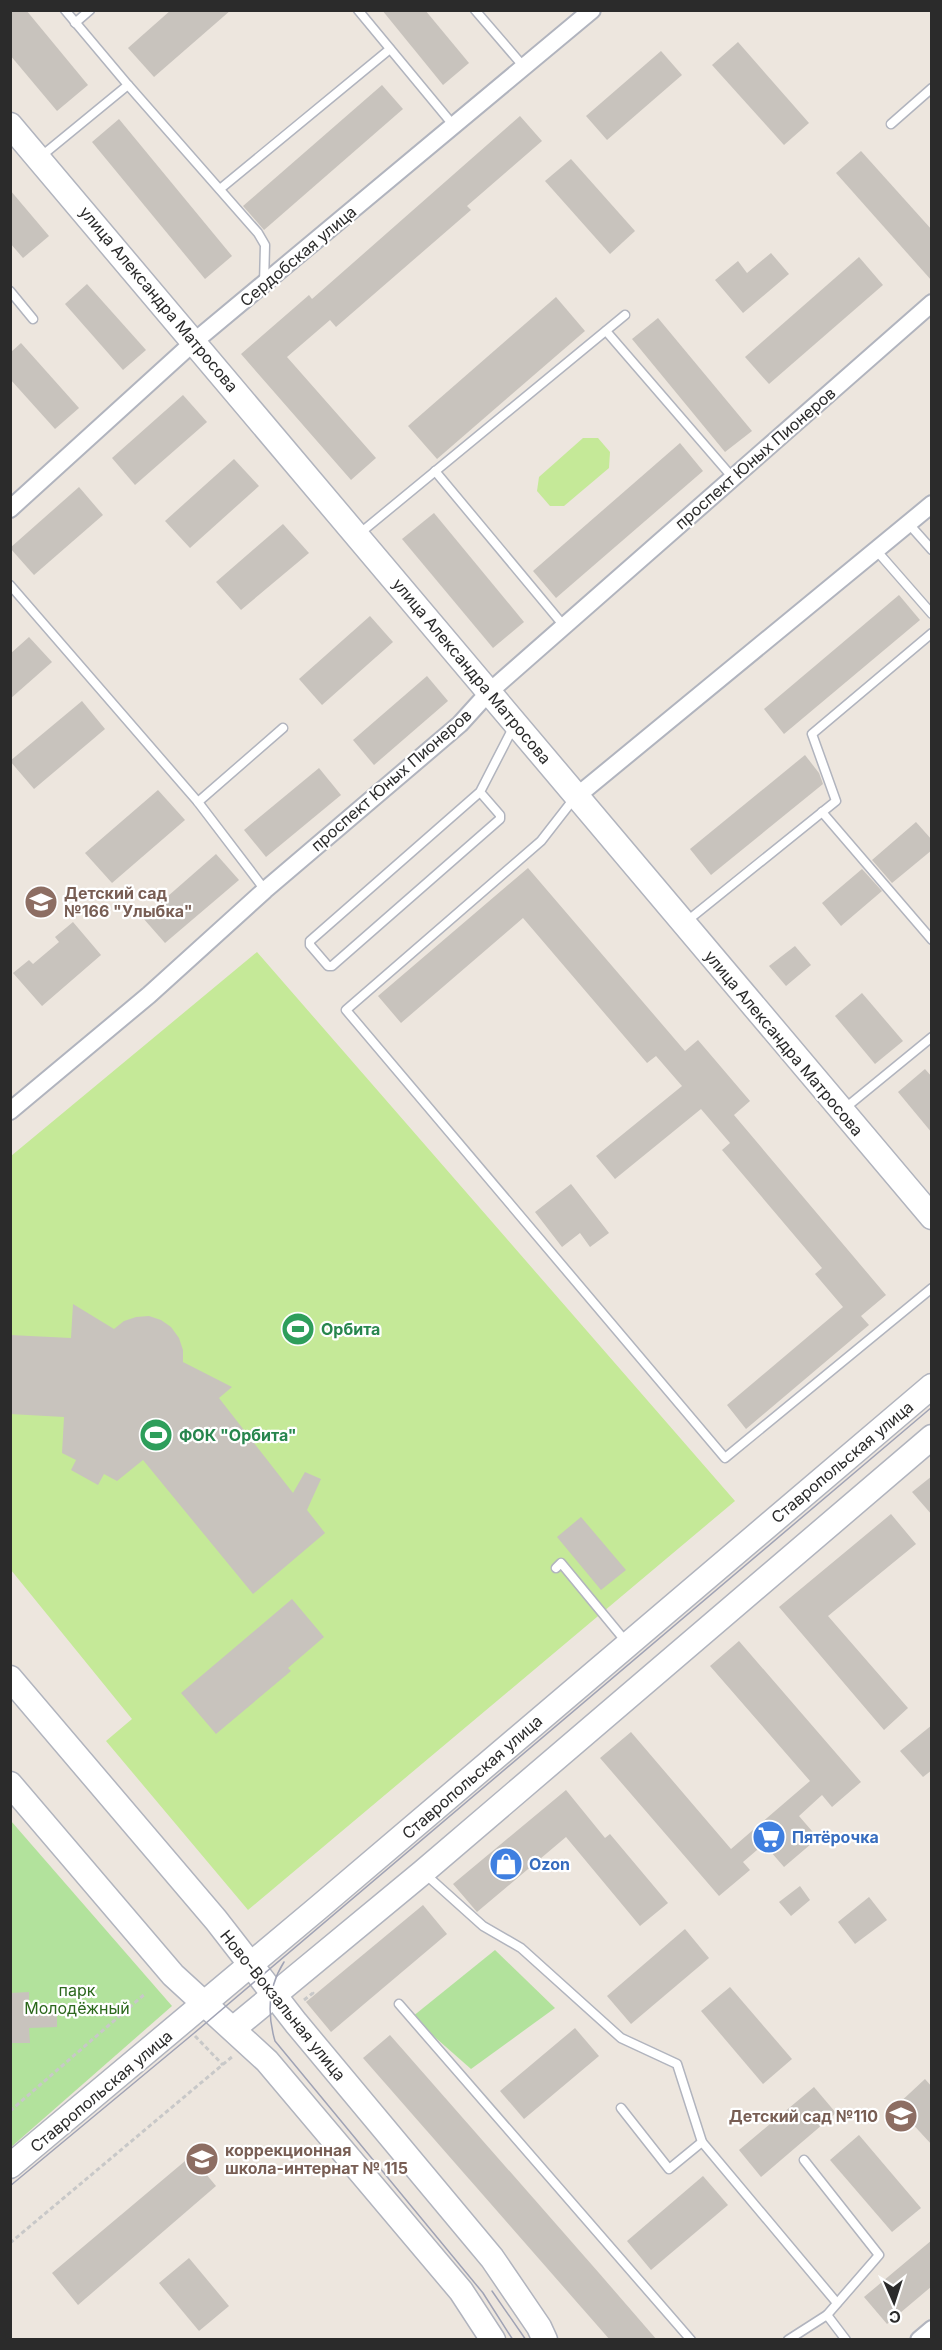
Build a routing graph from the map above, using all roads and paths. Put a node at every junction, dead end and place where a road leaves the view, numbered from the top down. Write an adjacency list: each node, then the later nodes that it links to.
1 (65, 10): 6 (lane)
2 (90, 10): 6 (lane)
3 (358, 10): 7 (lane)
4 (475, 10): 8 (lane)
5 (592, 10): 8 (street, Сердобская улица)
6 (75, 23): 9 (lane)
7 (390, 49): 13 (lane); 15 (lane)
8 (524, 68): 13 (street, Сердобская улица)
9 (128, 85): 14 (lane); 15 (lane)
10 (932, 88): 11 (lane)
11 (891, 124)
12 (10, 125): 14 (street, улица Александра Матросова)
13 (454, 126): 16 (street, Сердобская улица)
14 (38, 158): 22 (street, улица Александра Матросова)
15 (220, 189): 16 (lane)
16 (264, 285): 22 (street, Сердобская улица)
17 (10, 291): 20 (lane)
18 (932, 303): 24 (street, проспект Юных Пионеров)
19 (625, 315): 21 (lane)
20 (33, 319)
21 (606, 331): 23 (lane); 24 (lane)
22 (195, 341): 26 (street, Сердобская улица); 28 (street, улица Александра Матросова)
23 (435, 471): 28 (lane); 33 (lane)
24 (733, 478): 33 (street, проспект Юных Пионеров)
25 (932, 504): 27 (street)
26 (10, 509)
27 (908, 523): 29 (street); 30 (lane)
28 (358, 534): 35 (street, улица Александра Матросова)
29 (876, 550): 32 (lane); 39 (street)
30 (932, 550)
31 (10, 585): 40 (lane)
32 (932, 614)
33 (564, 626): 35 (street, проспект Юных Пионеров)
34 (932, 633): 41 (lane)
35 (489, 692): 36 (street, улица Александра Матросова); 42 (street, проспект Юных Пионеров)
36 (515, 724): 38 (lane); 39 (street, улица Александра Матросова)
37 (283, 728): 40 (lane)
38 (480, 792): 38 (lane)
39 (577, 796): 43 (street, улица Александра Матросова); 49 (lane)
40 (198, 802): 42 (lane)
41 (822, 812): 43 (lane); 44 (lane)
42 (265, 890): 46 (street, проспект Юных Пионеров)
43 (684, 923): 47 (street, улица Александра Матросова)
44 (932, 940)
45 (932, 1037): 47 (lane)
46 (10, 1111)
47 (842, 1111): 48 (street, улица Александра Матросова)
48 (932, 1217)
49 (932, 1288)
50 (932, 1386): 53 (street, Ставропольская улица)
51 (932, 1437): 56 (street)
52 (555, 1568): 53 (lane)
53 (627, 1643): 57 (street, Ставропольская улица)
54 (10, 1678): 57 (street, Ново-Вокзальная улица)
55 (10, 1784): 60 (street)
56 (423, 1872): 59 (street); 66 (lane)
57 (251, 1965): 59 (street, Ново-Вокзальная улица); 60 (street, Ставропольская улица)
58 (146, 1993): 65 (path)
59 (274, 1995): 63 (street); 74 (street, Ново-Вокзальная улица)
60 (204, 2004): 62 (street, Ставропольская улица); 63 (street)
61 (399, 2004): 75 (lane)
62 (182, 2023): 68 (street, Ставропольская улица); 69 (path)
63 (233, 2029): 73 (street)
64 (621, 2108): 66 (lane)
65 (10, 2111)
66 (702, 2142): 70 (lane)
67 (804, 2160): 70 (lane)
68 (10, 2166)
69 (10, 2243)
70 (837, 2303): 71 (lane)
71 (827, 2315): 76 (lane); 77 (lane)
72 (932, 2329): 78 (street)
73 (493, 2340)
74 (545, 2340)
75 (691, 2340)
76 (788, 2340)
77 (846, 2340)
78 (919, 2340)

